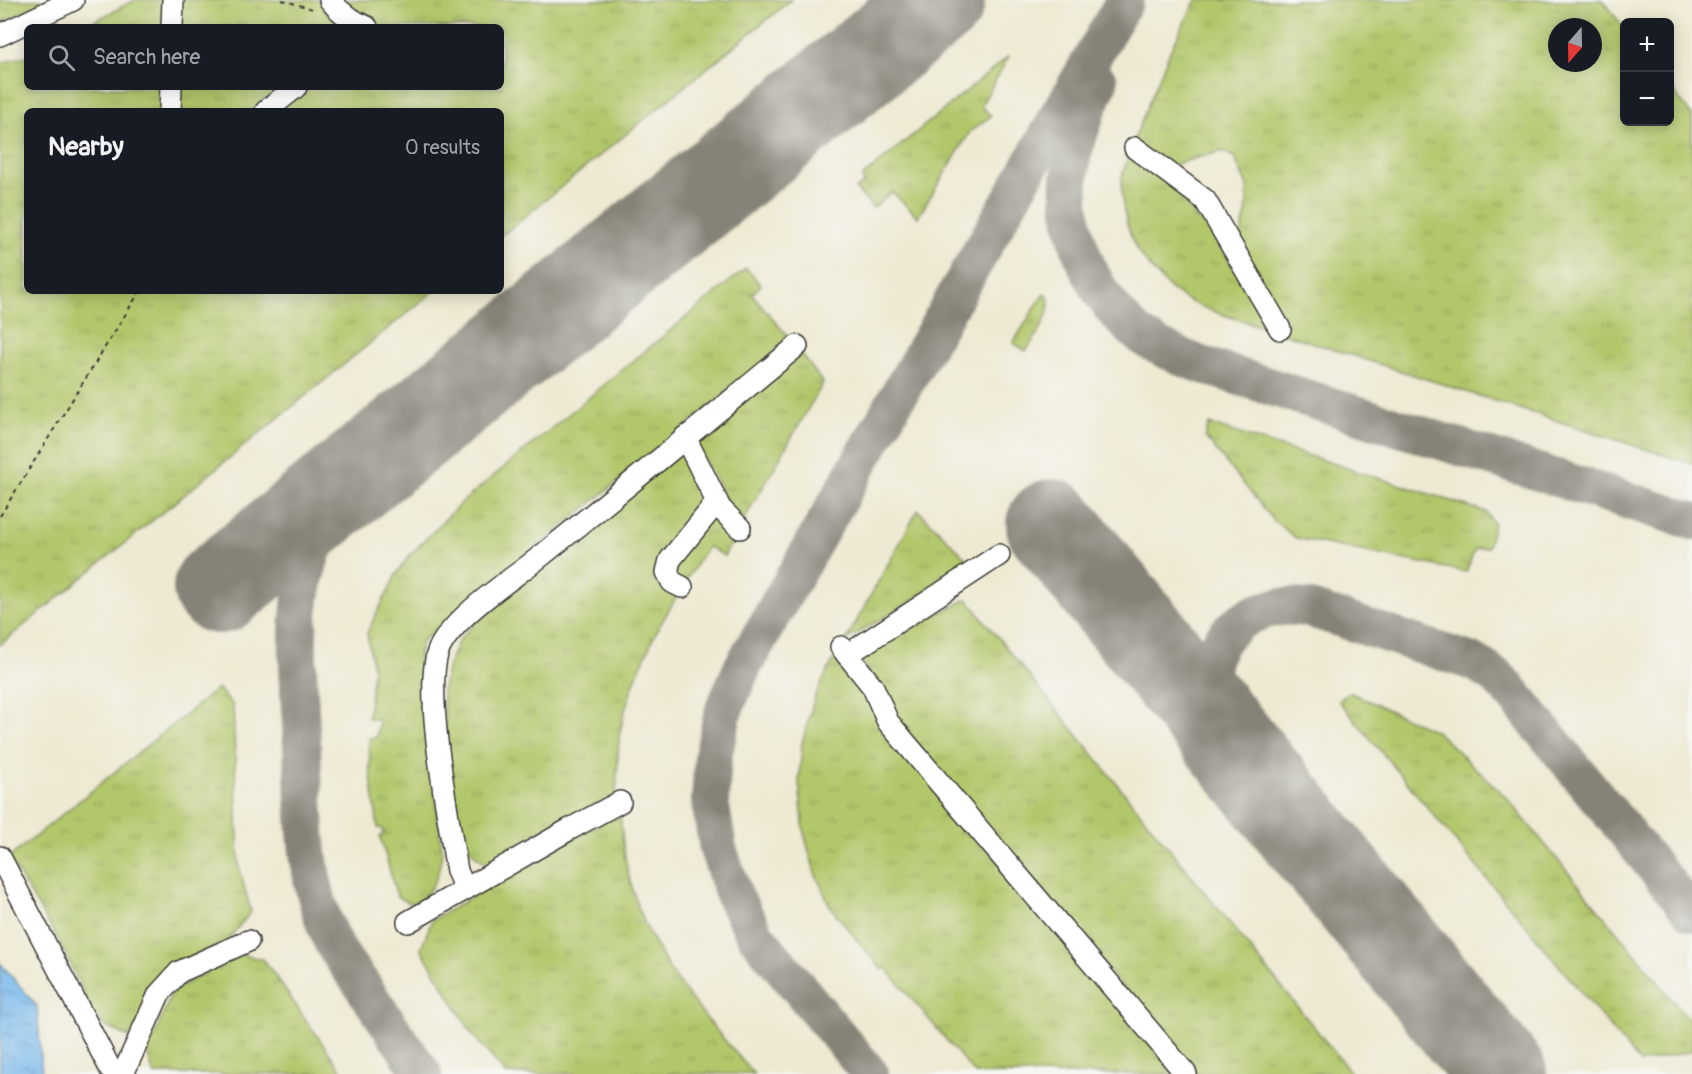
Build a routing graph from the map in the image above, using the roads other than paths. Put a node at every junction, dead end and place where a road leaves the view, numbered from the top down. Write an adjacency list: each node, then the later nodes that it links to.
1 (73, 0): 6 (lane)
2 (173, 0): 4 (lane)
3 (330, 0): 5 (lane)
4 (172, 24)
5 (361, 24)
6 (0, 35)
7 (171, 90): 9 (lane)
8 (292, 90): 10 (lane)
9 (170, 108)
10 (270, 108)
11 (1135, 148): 12 (lane)
12 (1280, 329)
13 (797, 346): 14 (lane)
14 (685, 437): 15 (lane); 21 (lane)
15 (717, 502): 16 (lane); 18 (lane)
16 (740, 528)
17 (999, 555): 26 (lane)
18 (682, 587)
19 (620, 802): 21 (lane)
20 (0, 857): 24 (lane)
21 (465, 889): 22 (lane)
22 (408, 922)
23 (248, 941): 25 (lane)
24 (113, 1074)
25 (123, 1074)
26 (1186, 1074)

